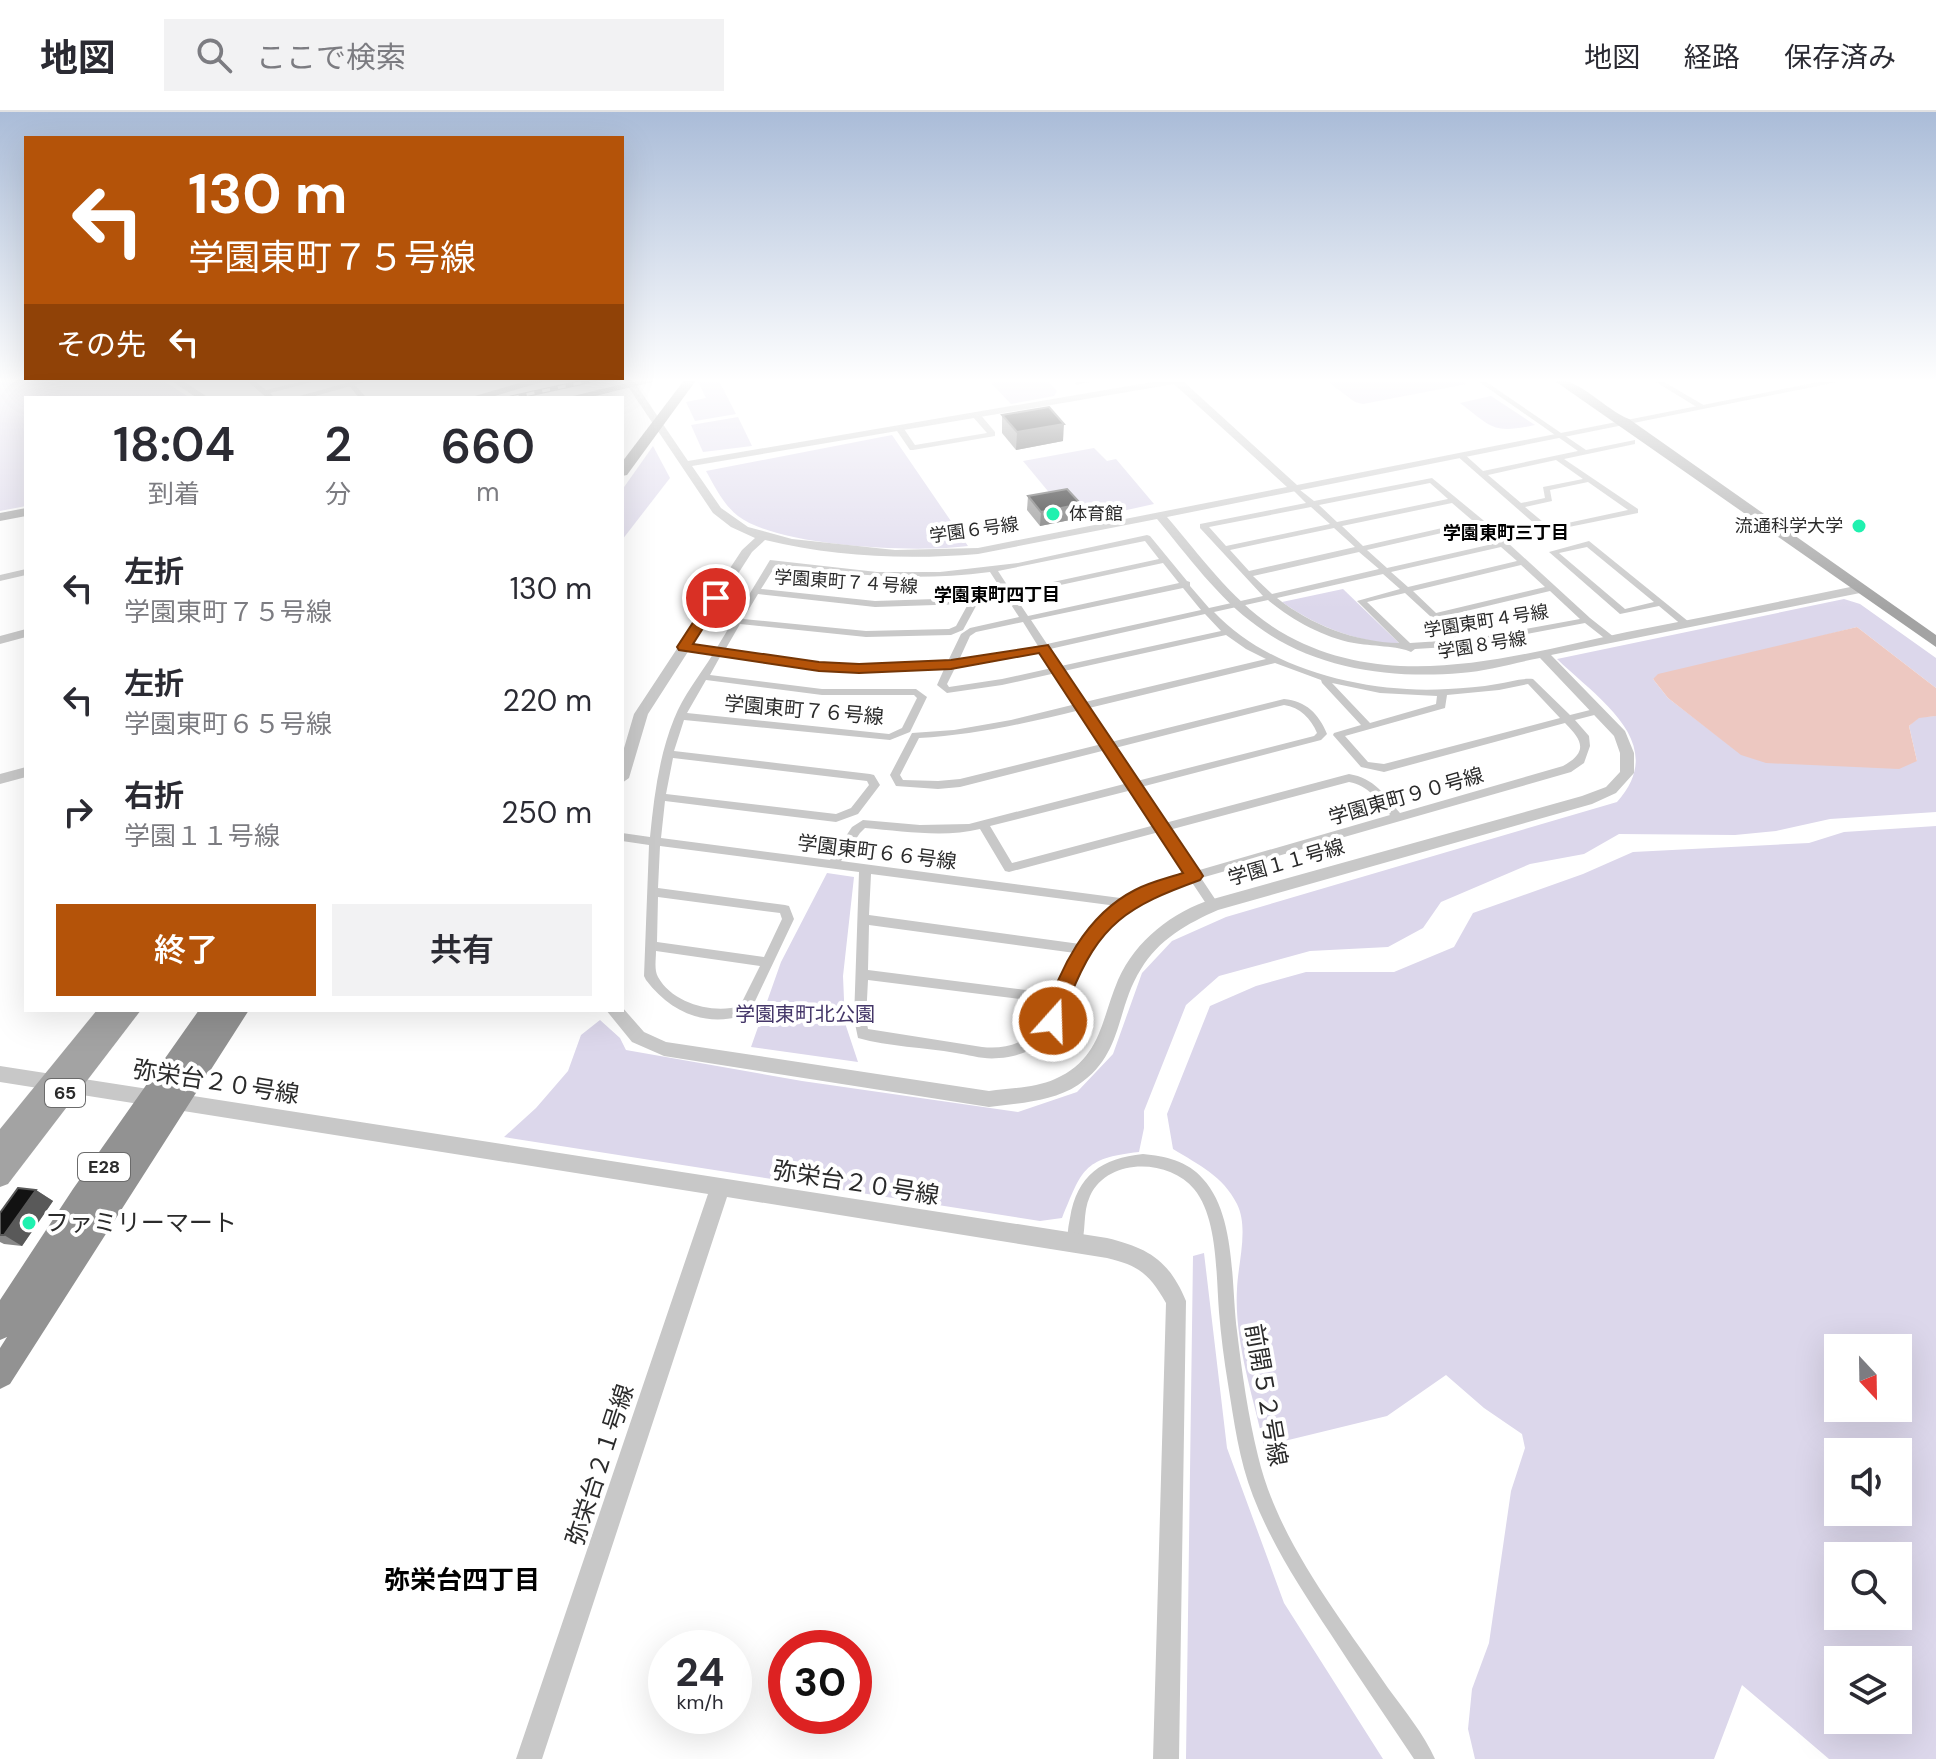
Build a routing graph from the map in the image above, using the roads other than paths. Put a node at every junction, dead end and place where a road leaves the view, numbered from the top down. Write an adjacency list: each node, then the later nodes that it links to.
1 (680, 456): 9 (street, 学園６号線)
2 (734, 456): 9 (street)
3 (1261, 456): 12 (street)
4 (1456, 456): 12 (street, 学園６号線)
5 (1461, 456): 10 (street)
6 (1567, 456): 8 (street)
7 (1673, 456): 34 (main road)
8 (1558, 458): 10 (street); 11 (street)
9 (686, 464): 21 (street, 学園６号線)
10 (1481, 474): 15 (street)
11 (1589, 480): 15 (street); 15 (street)
12 (1295, 488): 14 (street); 17 (street, 学園６号線)
13 (1454, 500): 14 (street, 学園東町４号線); 19 (street, 学園東町４号線); 20 (street)
14 (1314, 504): 20 (street); 24 (street, 学園東町４号線)
15 (1518, 506)
16 (24, 515): 18 (main road)
17 (1160, 515): 21 (street, 学園６号線); 39 (street, 学園８号線)
18 (0, 520)
19 (1480, 522): 22 (street, 学園東町４号線); 23 (street)
20 (1336, 526): 23 (street); 24 (street)
21 (762, 537): 53 (street)
22 (1503, 544): 26 (street, 学園東町４号線); 29 (street)
23 (1360, 548): 29 (street); 30 (street)
24 (1225, 549): 30 (street, 学園東町４号線)
25 (1166, 560): 27 (street); 32 (street); 37 (street)
26 (1524, 562): 33 (street, 学園東町４号線); 35 (street)
27 (993, 570): 36 (street); 37 (street)
28 (24, 572): 31 (street)
29 (1385, 572): 35 (street); 38 (street)
30 (1248, 574): 38 (street, 学園東町４号線)
31 (0, 578)
32 (1187, 584): 41 (street); 43 (street)
33 (1552, 588): 42 (street); 44 (street, 学園東町４号線)
34 (1860, 589): 46 (street, 学園８号線); 51 (main road)
35 (1405, 590): 42 (street); 55 (street)
36 (756, 591): 45 (street); 45 (street, 学園東町７４号線)
37 (1008, 594): 43 (street)
38 (1270, 597): 39 (street); 55 (street, 学園東町４号線)
39 (1239, 603): 41 (street); 57 (street, 学園８号線)
40 (1661, 603): 40 (street); 46 (street)
41 (1210, 612): 47 (street); 54 (street)
42 (1434, 616): 52 (street)
43 (1025, 620): 54 (street); 59 (street)
44 (1587, 620): 49 (street, 学園東町４号線); 52 (street, 学園東町４号線)
45 (739, 621): 56 (street)
46 (1686, 624): 49 (street, 学園８号線)
47 (1227, 632): 58 (street); 60 (street)
48 (24, 634): 50 (street)
49 (1611, 639): 57 (street, 学園８号線)
50 (0, 640)
51 (1936, 642)
52 (1464, 643): 55 (street, 学園東町４号線)
53 (684, 647): 56 (street); 71 (street)
54 (1043, 648): 59 (street); 60 (street)
55 (1411, 649)
56 (719, 653): 59 (street); 61 (street)
57 (1542, 653): 65 (street, 学園１１号線)
58 (1276, 660): 62 (street); 64 (street)
59 (951, 664): 60 (street)
60 (1058, 670): 64 (street)
61 (704, 677): 66 (street); 66 (street, 学園東町７６号線)
62 (1323, 678): 63 (street); 68 (street)
63 (1442, 695): 67 (street); 68 (street)
64 (1082, 706): 69 (street); 69 (street)
65 (1598, 711): 67 (street); 86 (street, 学園１１号線)
66 (680, 716): 70 (street)
67 (1569, 719): 68 (street); 76 (street, 学園東町９０号線)
68 (1367, 725)
69 (1108, 746): 74 (street); 74 (street)
70 (668, 754): 75 (street); 75 (street)
71 (624, 771)
72 (24, 773): 73 (street)
73 (0, 779)
74 (1134, 785): 77 (street); 78 (street)
75 (661, 797): 80 (street)
76 (1398, 817): 78 (street); 83 (street, 学園東町９０号線)
77 (983, 824): 78 (street); 81 (street)
78 (1162, 828): 83 (street)
79 (624, 837): 80 (street, 学園東町６６号線)
80 (656, 842): 81 (street, 学園東町６６号線); 84 (street)
81 (833, 865): 82 (street, 学園東町６６号線)
82 (865, 869): 85 (street, 学園東町６６号線); 87 (street)
83 (1194, 876): 85 (street, 学園東町９０号線); 86 (street)
84 (654, 892): 88 (street); 90 (street)
85 (1128, 903): 89 (street, 学園東町９０号線)
86 (1213, 905): 97 (street, 学園１１号線)
87 (862, 919): 89 (street); 91 (street)
88 (652, 946): 90 (street); 90 (street)
89 (1083, 949): 92 (street, 学園東町９０号線)
90 (767, 962)
91 (861, 974): 92 (street); 92 (street, 学園東町９０号線)
92 (1059, 999)
93 (108, 1012): 99 (main road, 65)
94 (128, 1012): 99 (main road, 65)
95 (211, 1012): 104 (highway, E28)
96 (236, 1012): 105 (highway, E28)
97 (616, 1012)
98 (0, 1074): 99 (street, 弥栄台２０号線)
99 (61, 1084): 100 (main road, 65); 101 (main road, 65); 102 (street, 弥栄台２０号線)
100 (0, 1146)
101 (0, 1176)
102 (720, 1188): 103 (street, 弥栄台２０号線); 106 (street, 弥栄台２１号線)
103 (1075, 1244): 107 (street, 弥栄台２０号線); 108 (street, 前開５２号線)
104 (3, 1320)
105 (1, 1374)
106 (529, 1759)
107 (1166, 1759)
108 (1425, 1759)

